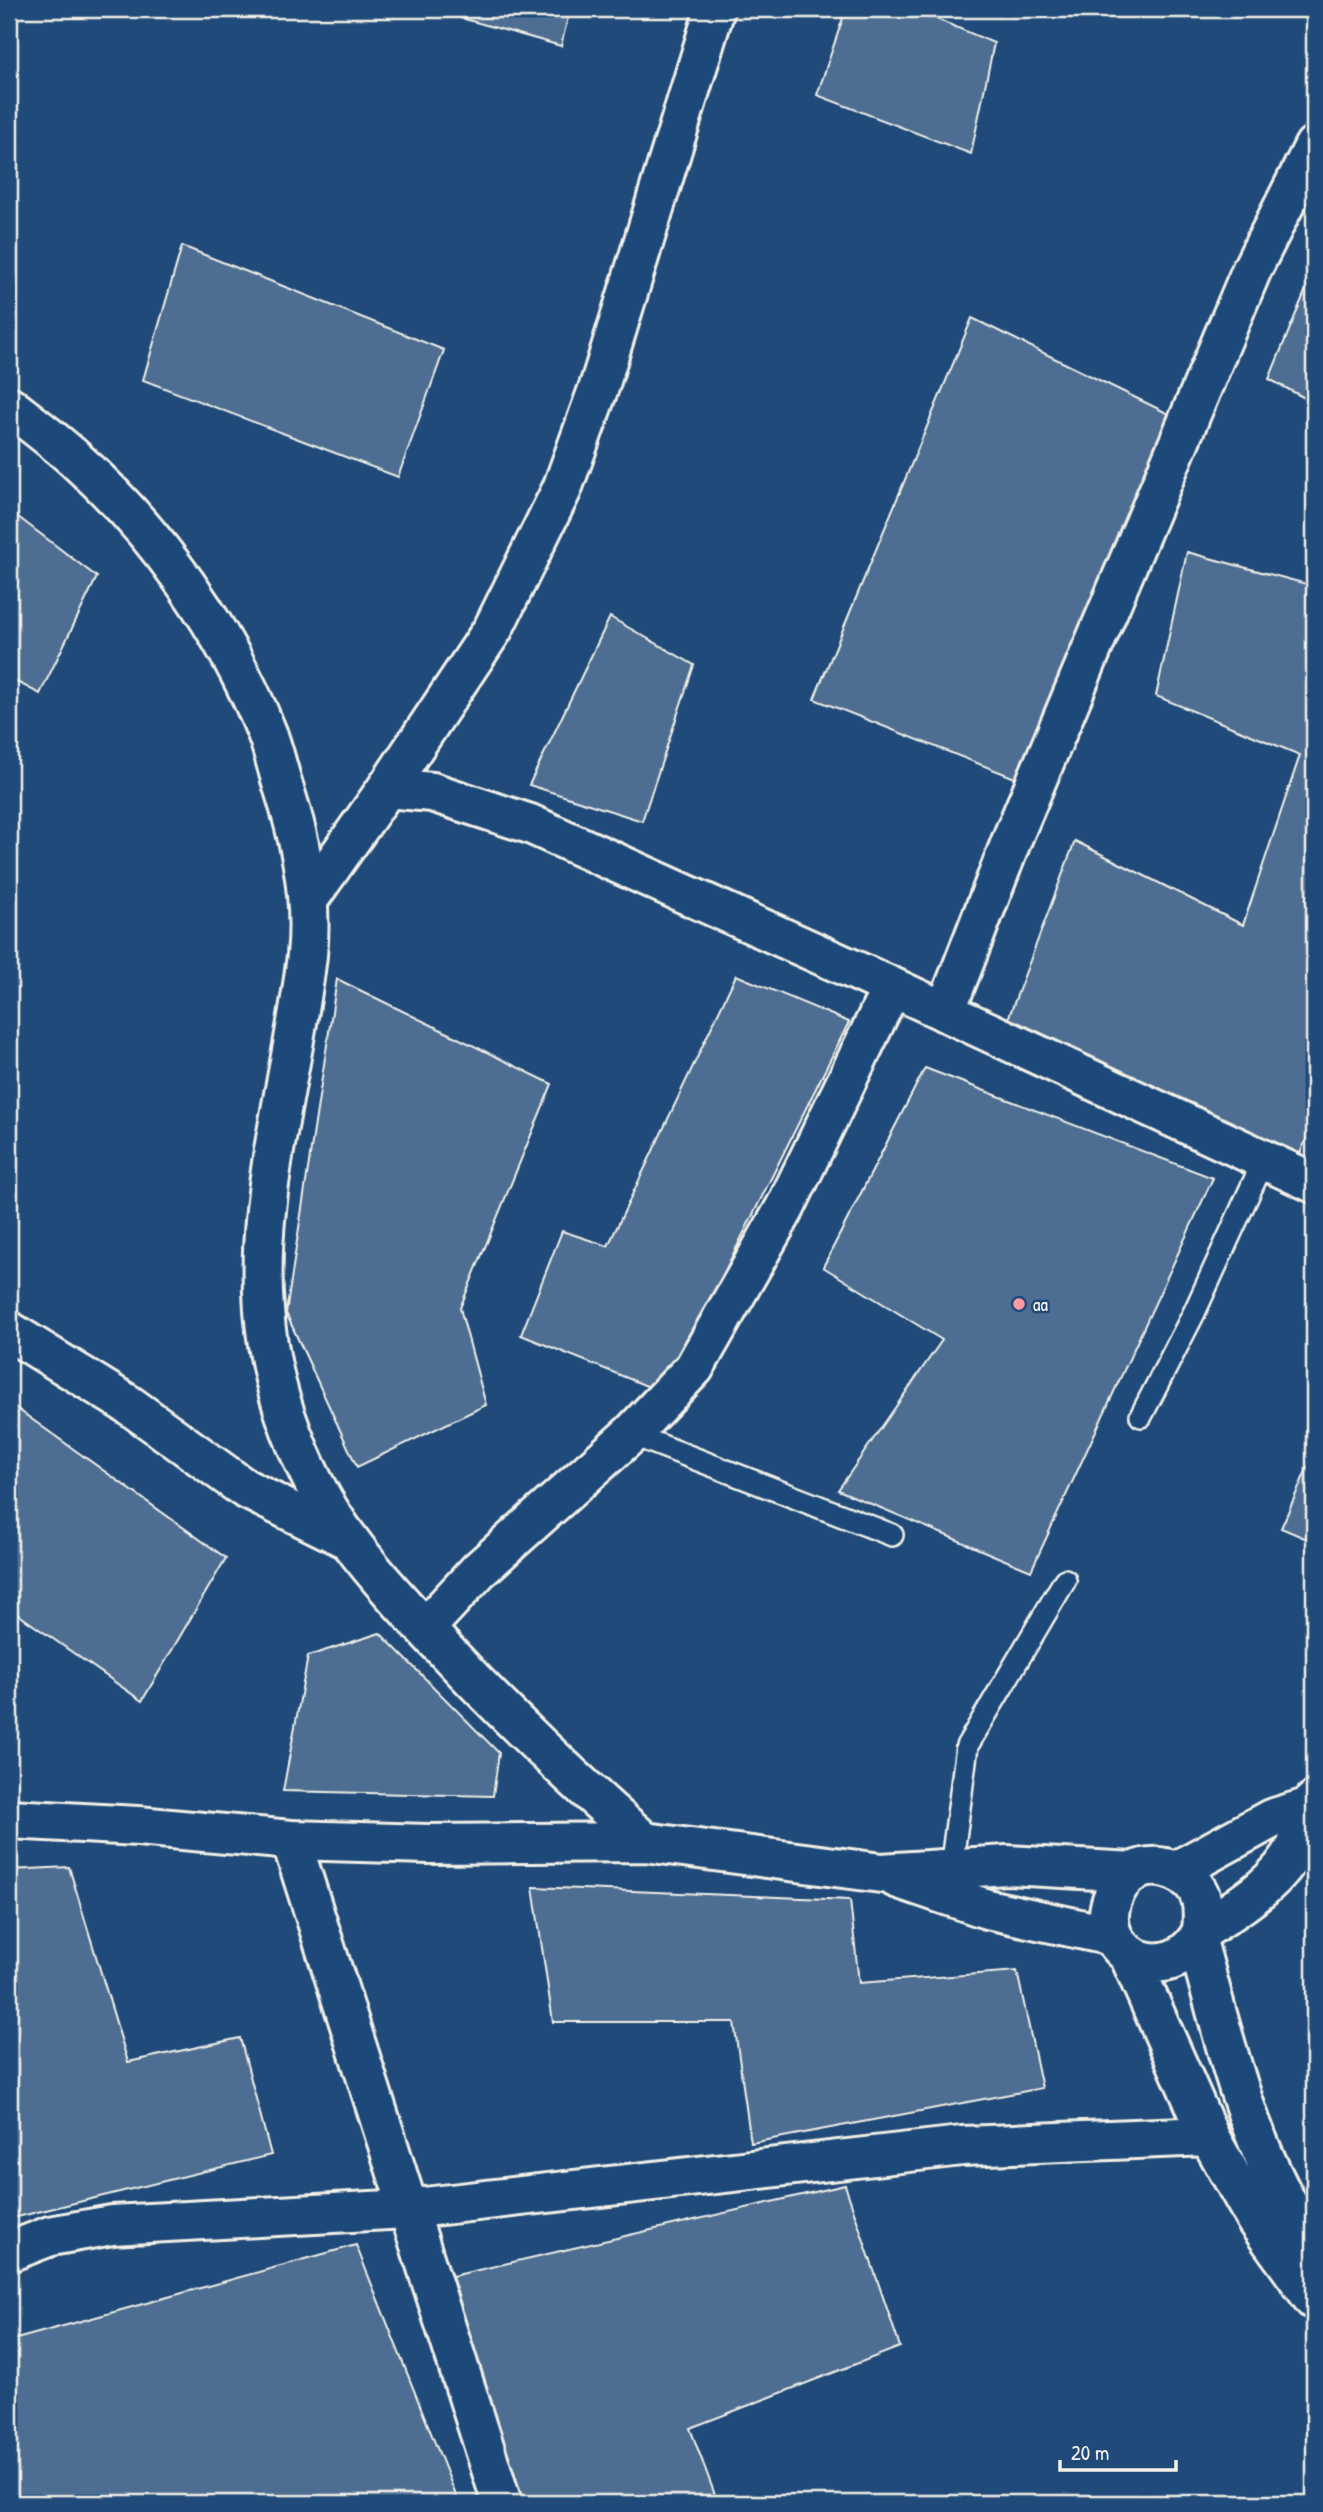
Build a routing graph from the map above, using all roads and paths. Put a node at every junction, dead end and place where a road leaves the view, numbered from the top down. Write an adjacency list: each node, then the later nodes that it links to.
1 (715, 9): 4 (street)
2 (1314, 146): 7 (street)
3 (9, 406): 5 (street)
4 (387, 788): 5 (street); 6 (street)
5 (309, 900): 14 (street)
6 (892, 987): 7 (street); 12 (street)
7 (945, 1012): 8 (street)
8 (1264, 1160): 9 (street); 11 (lane)
9 (1311, 1172)
10 (9, 1331): 14 (street)
11 (1141, 1416)
12 (631, 1434): 13 (lane); 16 (street)
13 (892, 1535)
14 (349, 1540): 16 (street)
15 (1065, 1580): 21 (lane)
16 (425, 1628): 20 (street)
17 (1312, 1804): 22 (street); 25 (street)
18 (9, 1819): 19 (street)
19 (290, 1840): 20 (street); 28 (street)
20 (645, 1842): 24 (street)
21 (958, 1868): 23 (street); 24 (street)
22 (1176, 1871): 23 (street); 25 (street)
23 (1134, 1872): 26 (street)
24 (881, 1873): 26 (street)
25 (1200, 1936): 26 (street); 29 (street)
26 (1120, 1946): 27 (street)
27 (1209, 2136): 28 (street); 31 (street)
28 (407, 2209): 30 (street); 32 (street)
29 (1314, 2245)
30 (9, 2252)
31 (1314, 2300)
32 (502, 2503)

